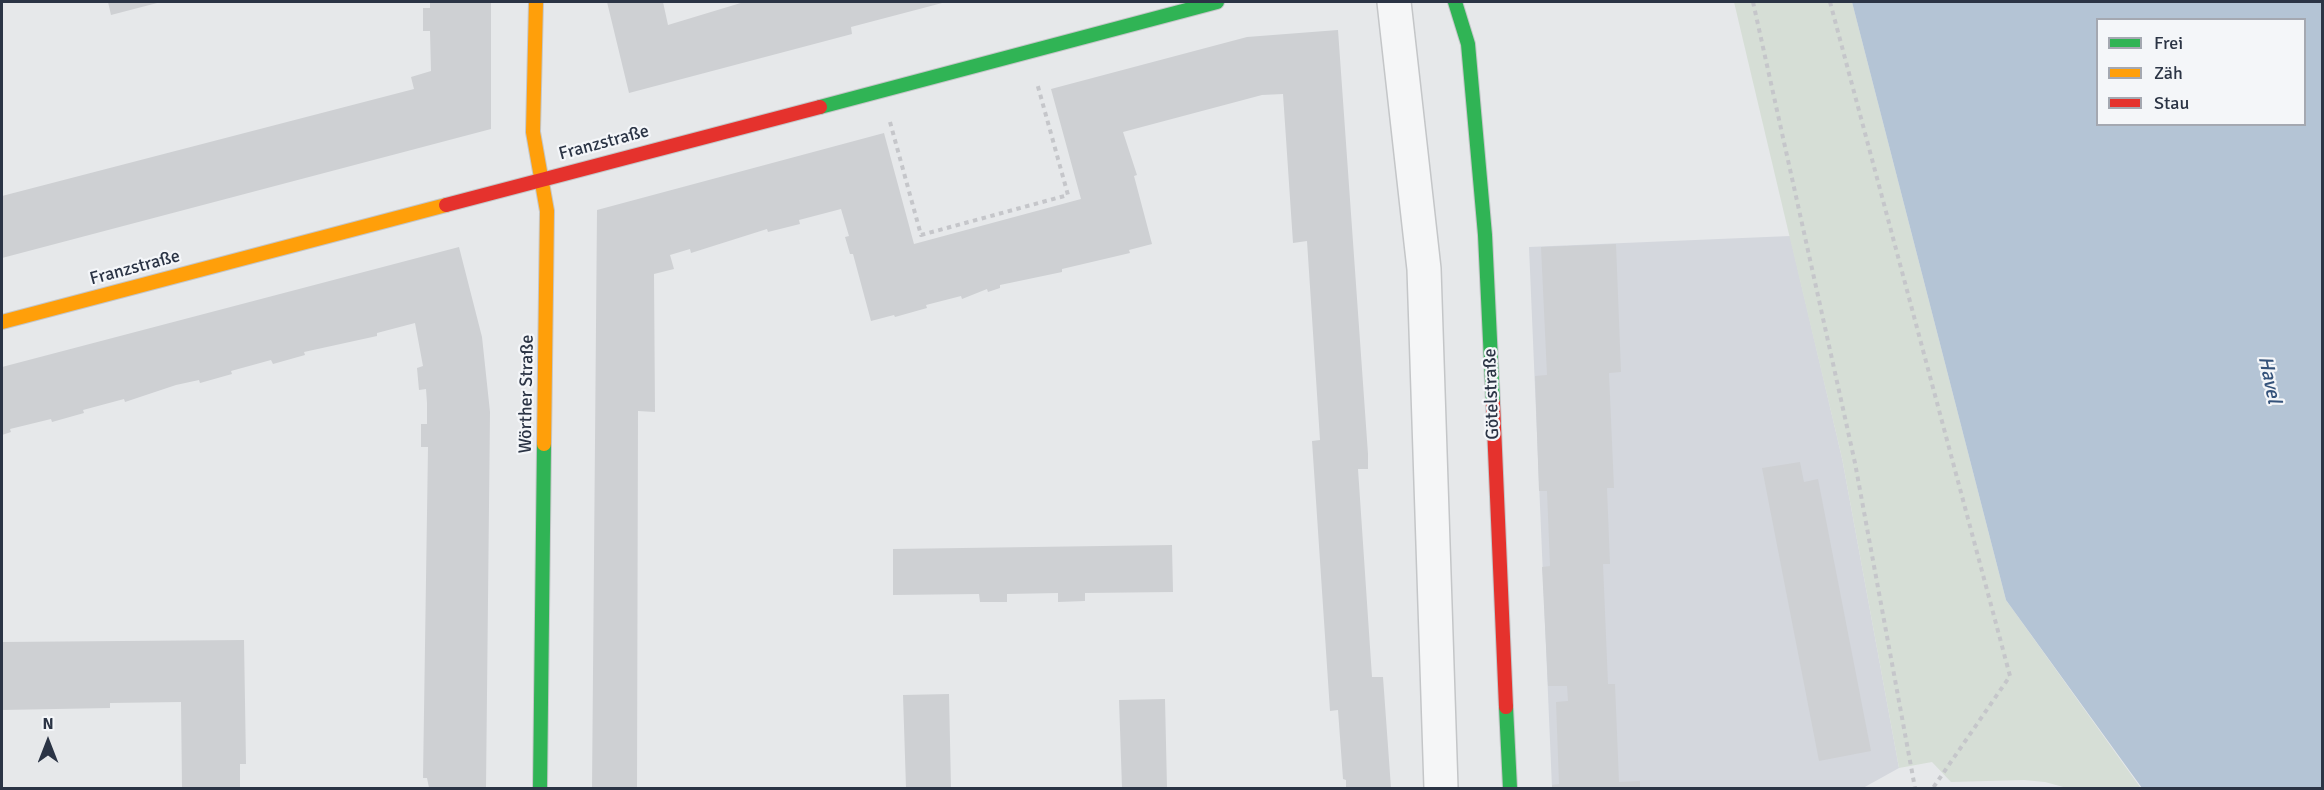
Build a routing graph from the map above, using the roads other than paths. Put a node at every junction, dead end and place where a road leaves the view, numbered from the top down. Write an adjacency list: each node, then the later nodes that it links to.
1 (536, 2): 5 (street, Wörther Straße)
2 (1217, 2): 5 (street, Franzstraße)
3 (1394, 2): 8 (street)
4 (1455, 2): 9 (street, Götelstraße)
5 (542, 178): 6 (street, Franzstraße); 7 (street, Wörther Straße)
6 (2, 322)
7 (540, 789)
8 (1441, 789)
9 (1510, 789)

